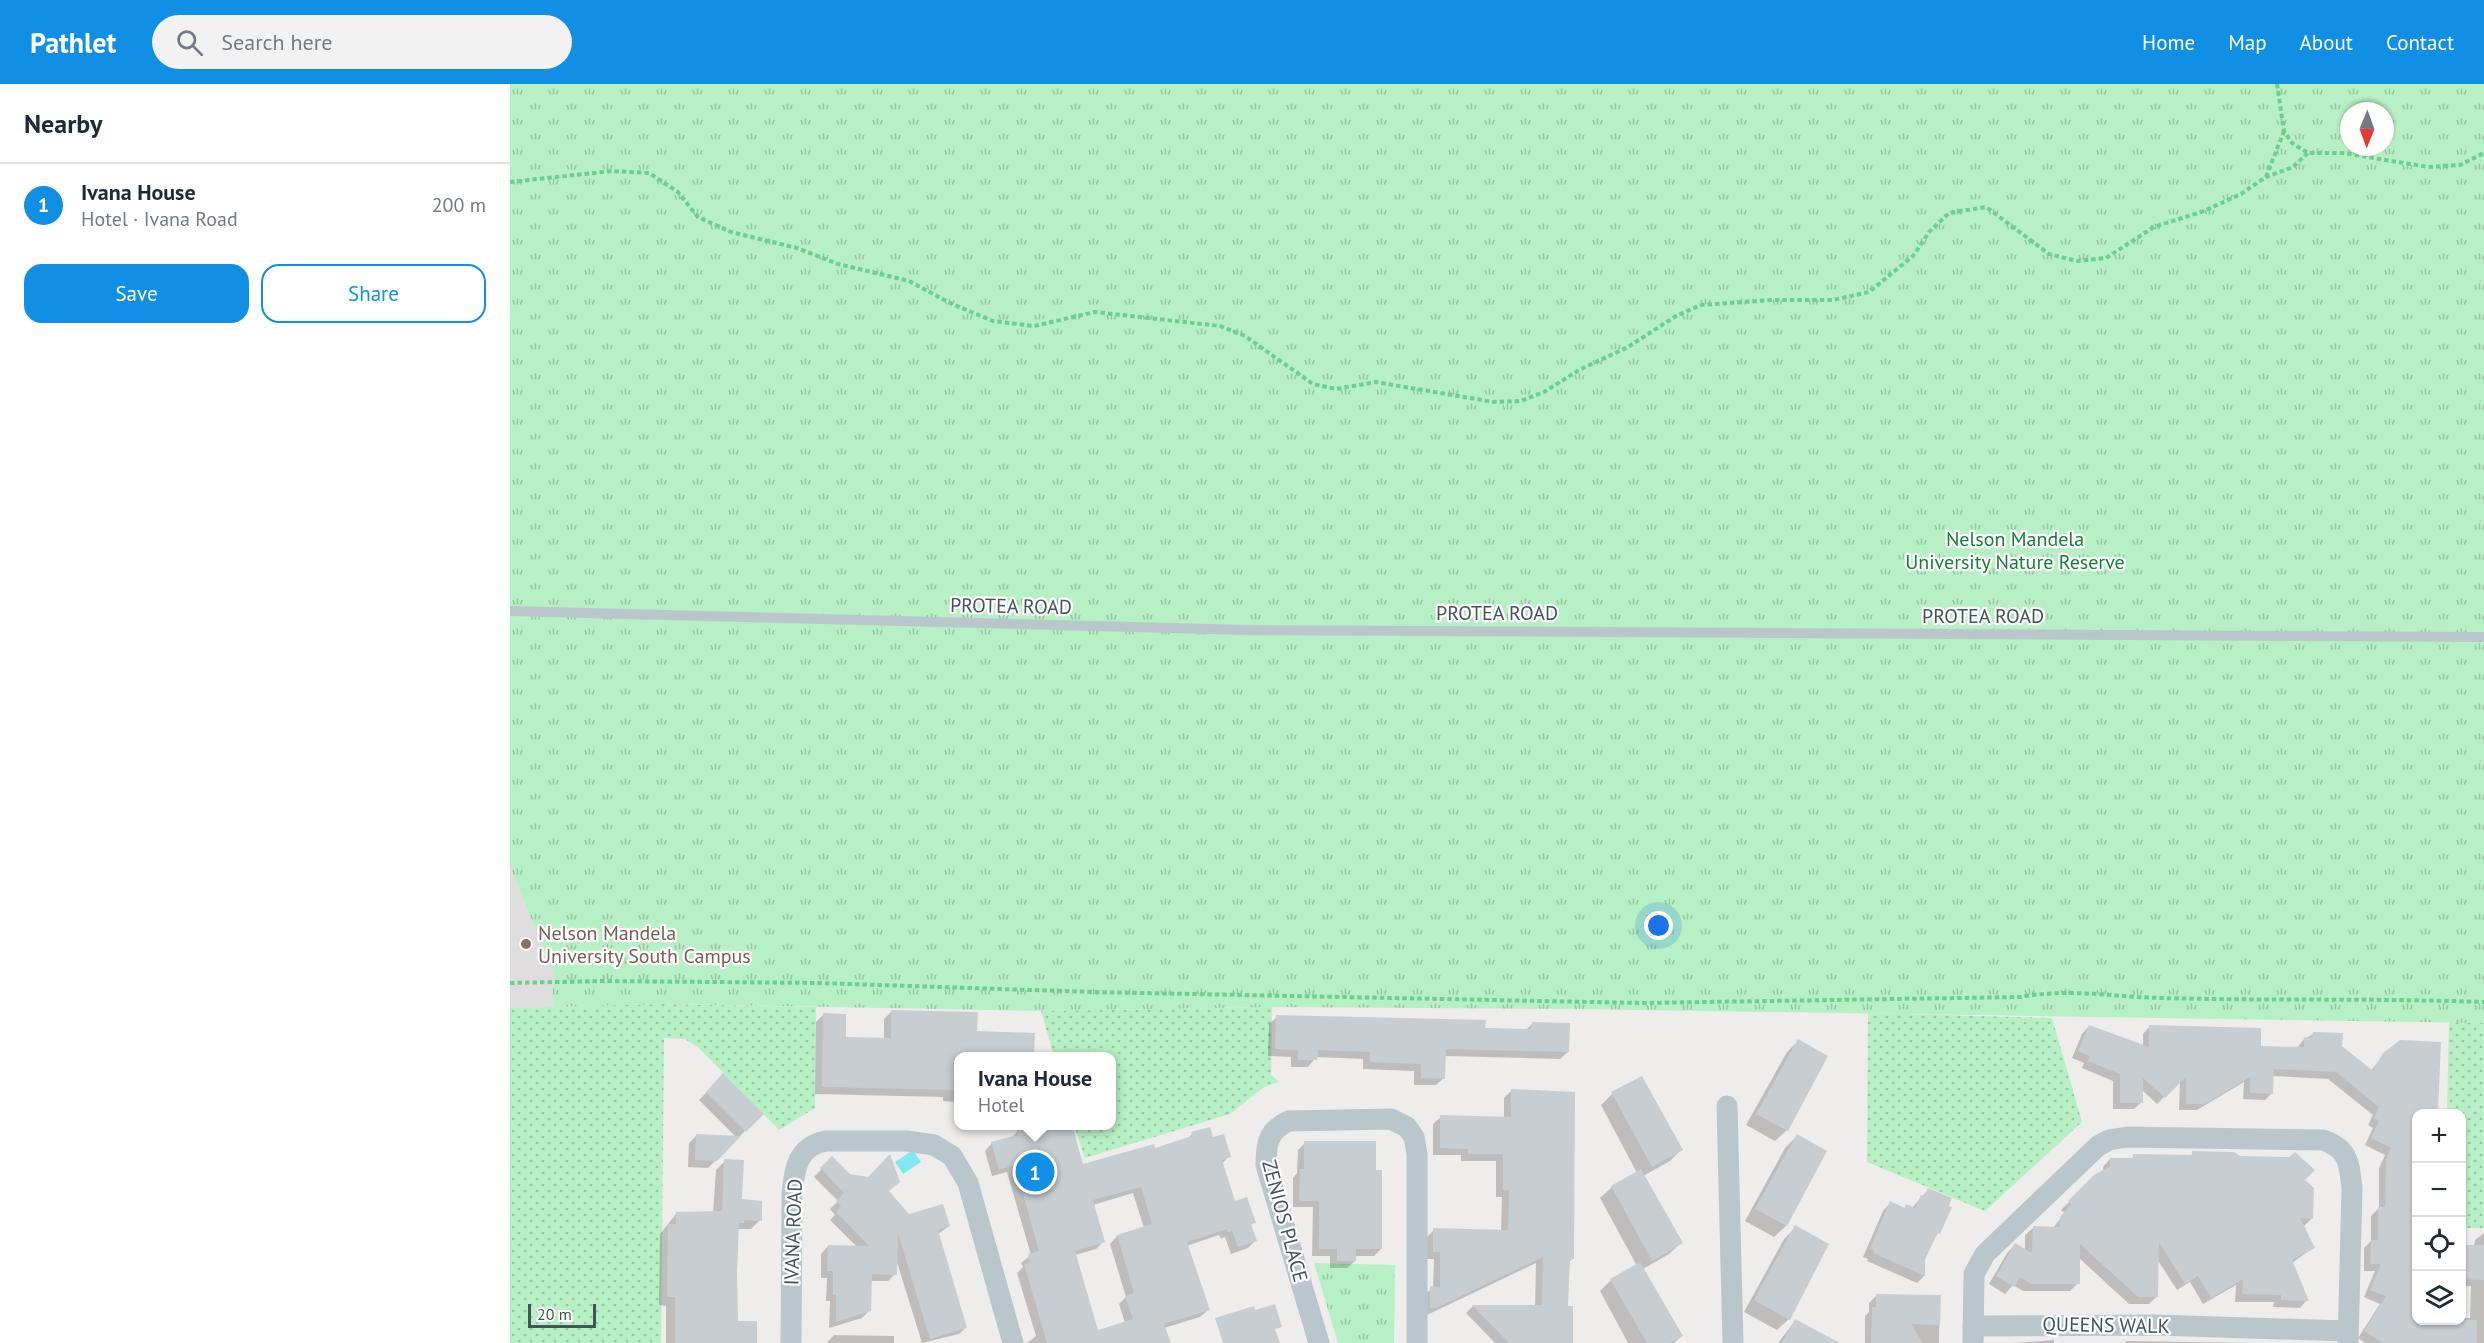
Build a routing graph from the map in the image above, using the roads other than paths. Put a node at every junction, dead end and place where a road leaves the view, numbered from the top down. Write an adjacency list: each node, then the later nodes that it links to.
1 (510, 611): 2 (lane, PROTEA ROAD)
2 (2484, 638)
3 (1727, 1106): 10 (street)
4 (1973, 1335): 5 (street, QUEENS WALK); 5 (street)
5 (2348, 1337)
6 (791, 1343): 7 (street, IVANA ROAD)
7 (1013, 1343)
8 (1319, 1343): 9 (street, ZENIOS PLACE)
9 (1417, 1343)
10 (1733, 1343)

